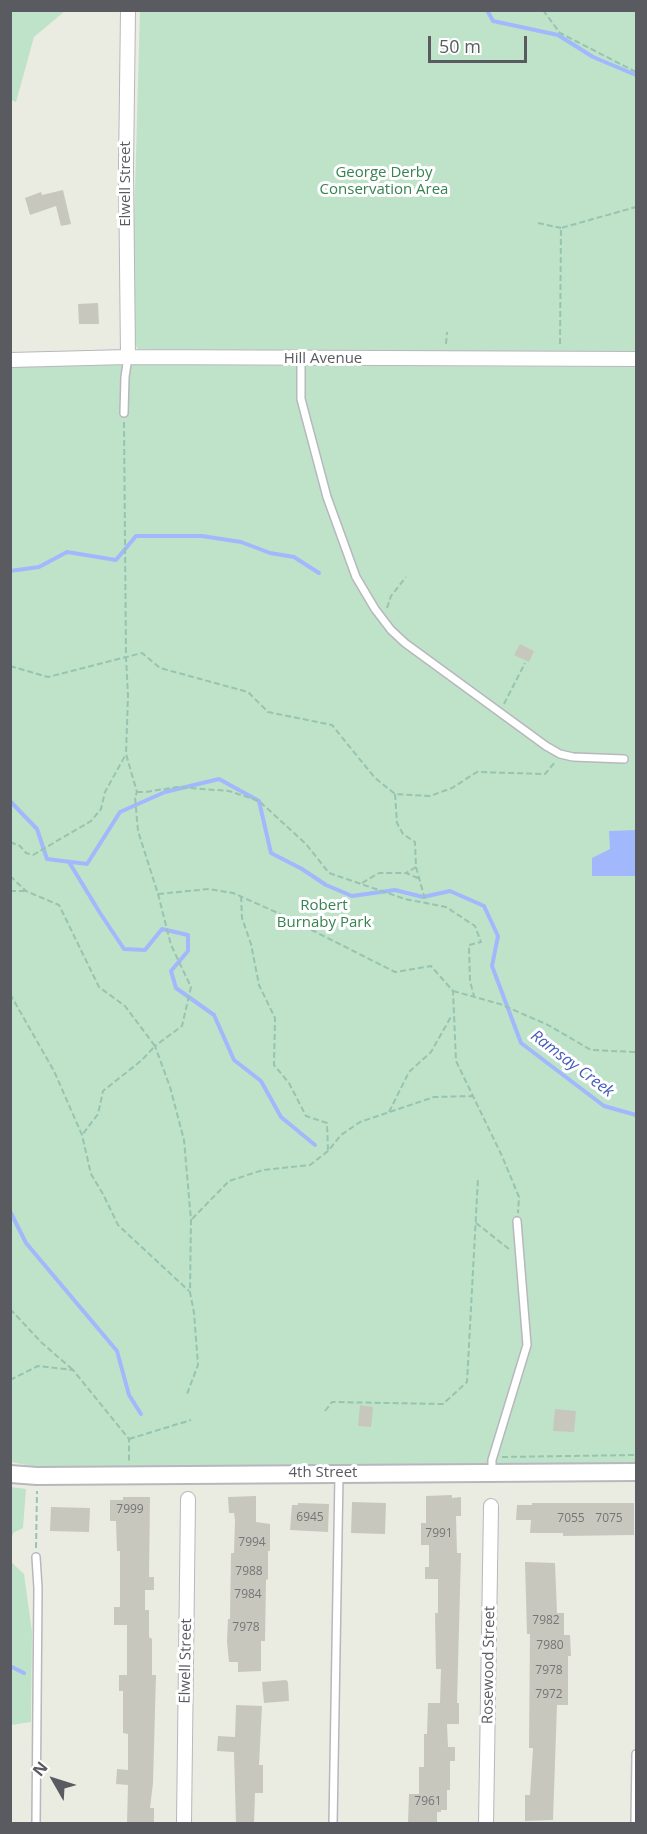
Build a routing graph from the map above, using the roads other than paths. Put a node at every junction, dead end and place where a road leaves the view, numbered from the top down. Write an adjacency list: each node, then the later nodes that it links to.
1 (128, 10): 2 (street, Elwell Street)
2 (128, 357): 3 (street, Hill Avenue); 5 (street, Hill Avenue); 6 (lane)
3 (301, 359): 4 (street, Hill Avenue); 7 (lane)
4 (636, 359)
5 (10, 360)
6 (124, 413)
7 (624, 759)
8 (517, 1221): 9 (lane)
9 (493, 1465): 10 (street, 4th Street); 11 (street, 4th Street)
10 (636, 1472)
11 (339, 1473): 12 (street, 4th Street); 19 (lane)
12 (10, 1474)
13 (188, 1499): 18 (street, Elwell Street)
14 (492, 1506): 20 (street, Rosewood Street)
15 (36, 1557): 17 (lane)
16 (636, 1754): 21 (lane)
17 (36, 1824)
18 (184, 1824)
19 (333, 1824)
20 (486, 1824)
21 (635, 1824)

